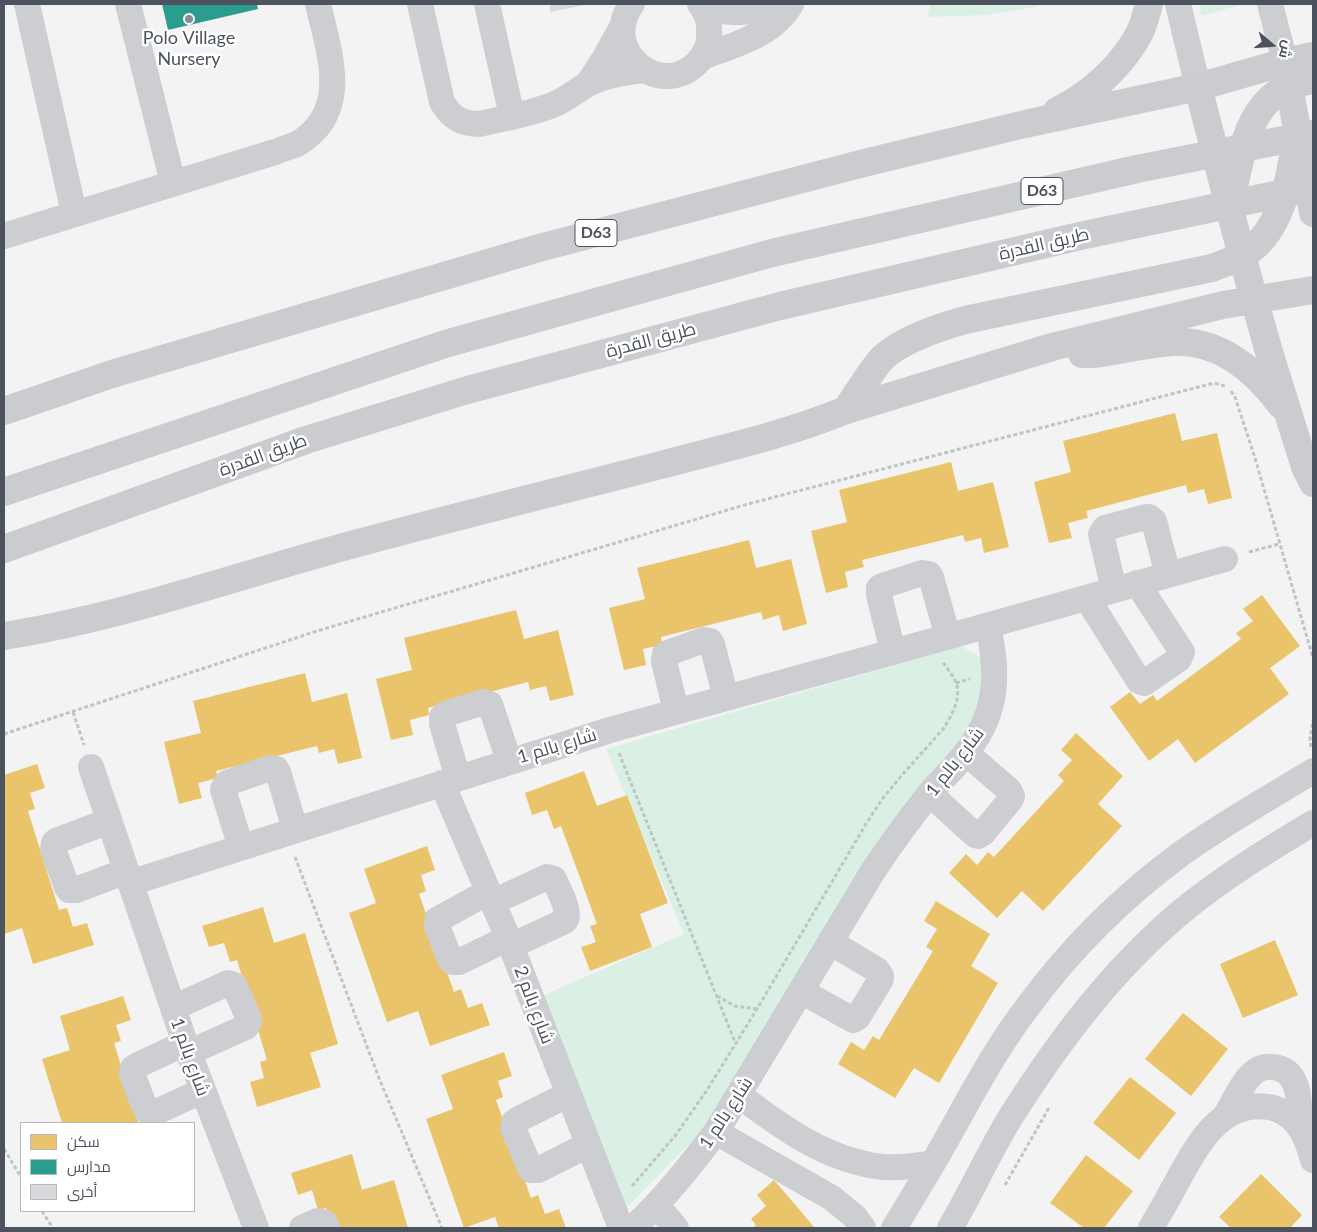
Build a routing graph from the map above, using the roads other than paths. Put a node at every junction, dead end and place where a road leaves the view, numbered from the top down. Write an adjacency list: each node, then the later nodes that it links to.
1 (27, 4): 25 (street)
2 (128, 4): 22 (street)
3 (318, 4): 22 (street)
4 (420, 4): 19 (street)
5 (487, 4): 19 (street)
6 (776, 4): 11 (street)
7 (790, 4): 14 (street)
8 (1149, 4): 20 (main road)
9 (1178, 4): 18 (street)
10 (1270, 4): 16 (street)
11 (702, 6): 14 (street)
12 (627, 14): 15 (street); 17 (street)
13 (1313, 56): 16 (main road, D63)
14 (702, 57): 15 (street)
15 (644, 70): 17 (street)
16 (1295, 76): 18 (main road, D63); 21 (main road); 24 (main road)
17 (588, 84): 19 (street)
18 (1198, 87): 20 (main road, D63); 24 (main road)
19 (512, 116)
20 (1025, 124): 33 (main road, D63)
21 (1305, 133): 26 (main road); 28 (main road); 36 (main road, D63, bridge)
22 (173, 183): 25 (street)
23 (1313, 187): 37 (main road, طريق القدرة, bridge)
24 (1229, 208): 28 (main road)
25 (74, 213): 27 (street)
26 (1313, 213)
27 (4, 236)
28 (1242, 256): 30 (main road); 32 (main road)
29 (1313, 290): 30 (main road)
30 (1255, 300): 31 (main road); 34 (main road)
31 (1052, 347): 32 (main road); 34 (main road)
32 (846, 410): 43 (main road)
33 (4, 411)
34 (1290, 416): 35 (main road)
35 (1313, 483)
36 (10, 488)
37 (4, 549)
38 (1225, 559): 39 (street, شارع بالم 1)
39 (1168, 575): 40 (street, شارع بالم 1); 40 (street)
40 (1126, 587): 41 (street, شارع بالم 1); 41 (street)
41 (1087, 598): 42 (street, شارع بالم 1)
42 (988, 626): 44 (street, شارع بالم 1); 48 (street, شارع بالم 1)
43 (4, 636)
44 (942, 639): 45 (street, شارع بالم 1); 45 (street)
45 (893, 652): 46 (street, شارع بالم 1)
46 (726, 698): 47 (street, شارع بالم 1); 47 (street)
47 (676, 711): 50 (street, شارع بالم 1)
48 (966, 753): 53 (street, شارع بالم 1); 53 (street)
49 (1312, 760): 76 (street)
50 (509, 761): 52 (street, شارع بالم 1); 52 (street, شارع بالم 2)
51 (91, 767): 54 (street, شارع بالم 1)
52 (450, 780): 56 (street, شارع بالم 1); 59 (street, شارع بالم 2)
53 (930, 794): 61 (street, شارع بالم 1)
54 (108, 821): 58 (street, شارع بالم 1); 58 (street)
55 (1313, 823): 86 (street)
56 (291, 831): 57 (street, شارع بالم 1); 57 (street)
57 (241, 847): 58 (street, شارع بالم 1)
58 (128, 877): 63 (street, شارع بالم 1)
59 (490, 897): 60 (street, شارع بالم 2); 60 (street); 60 (street)
60 (509, 942): 66 (street, شارع بالم 2)
61 (830, 942): 62 (street, شارع بالم 1); 62 (street)
62 (801, 991): 67 (street, شارع بالم 1)
63 (173, 1008): 64 (street, شارع بالم 1); 64 (street)
64 (186, 1048): 65 (street, شارع بالم 1); 65 (street)
65 (202, 1091): 80 (street, شارع بالم 1)
66 (569, 1094): 72 (street, شارع بالم 2); 72 (street)
67 (739, 1095): 70 (street); 71 (street, شارع بالم 1)
68 (1226, 1115): 69 (street); 69 (street); 87 (street)
69 (1300, 1127): 74 (street)
70 (786, 1128): 73 (street); 75 (street)
71 (716, 1132): 75 (street); 78 (street, شارع بالم 1)
72 (588, 1145): 79 (street, شارع بالم 2)
73 (850, 1160): 76 (street); 77 (street)
74 (1313, 1160)
75 (768, 1161): 77 (street)
76 (933, 1163): 85 (street)
77 (832, 1198): 84 (street)
78 (656, 1206): 79 (street, شارع بالم 1); 83 (street)
79 (623, 1225)
80 (256, 1228)
81 (302, 1228): 82 (street)
82 (327, 1228)
83 (676, 1228)
84 (863, 1228)
85 (894, 1228)
86 (950, 1228)
87 (1151, 1228)

